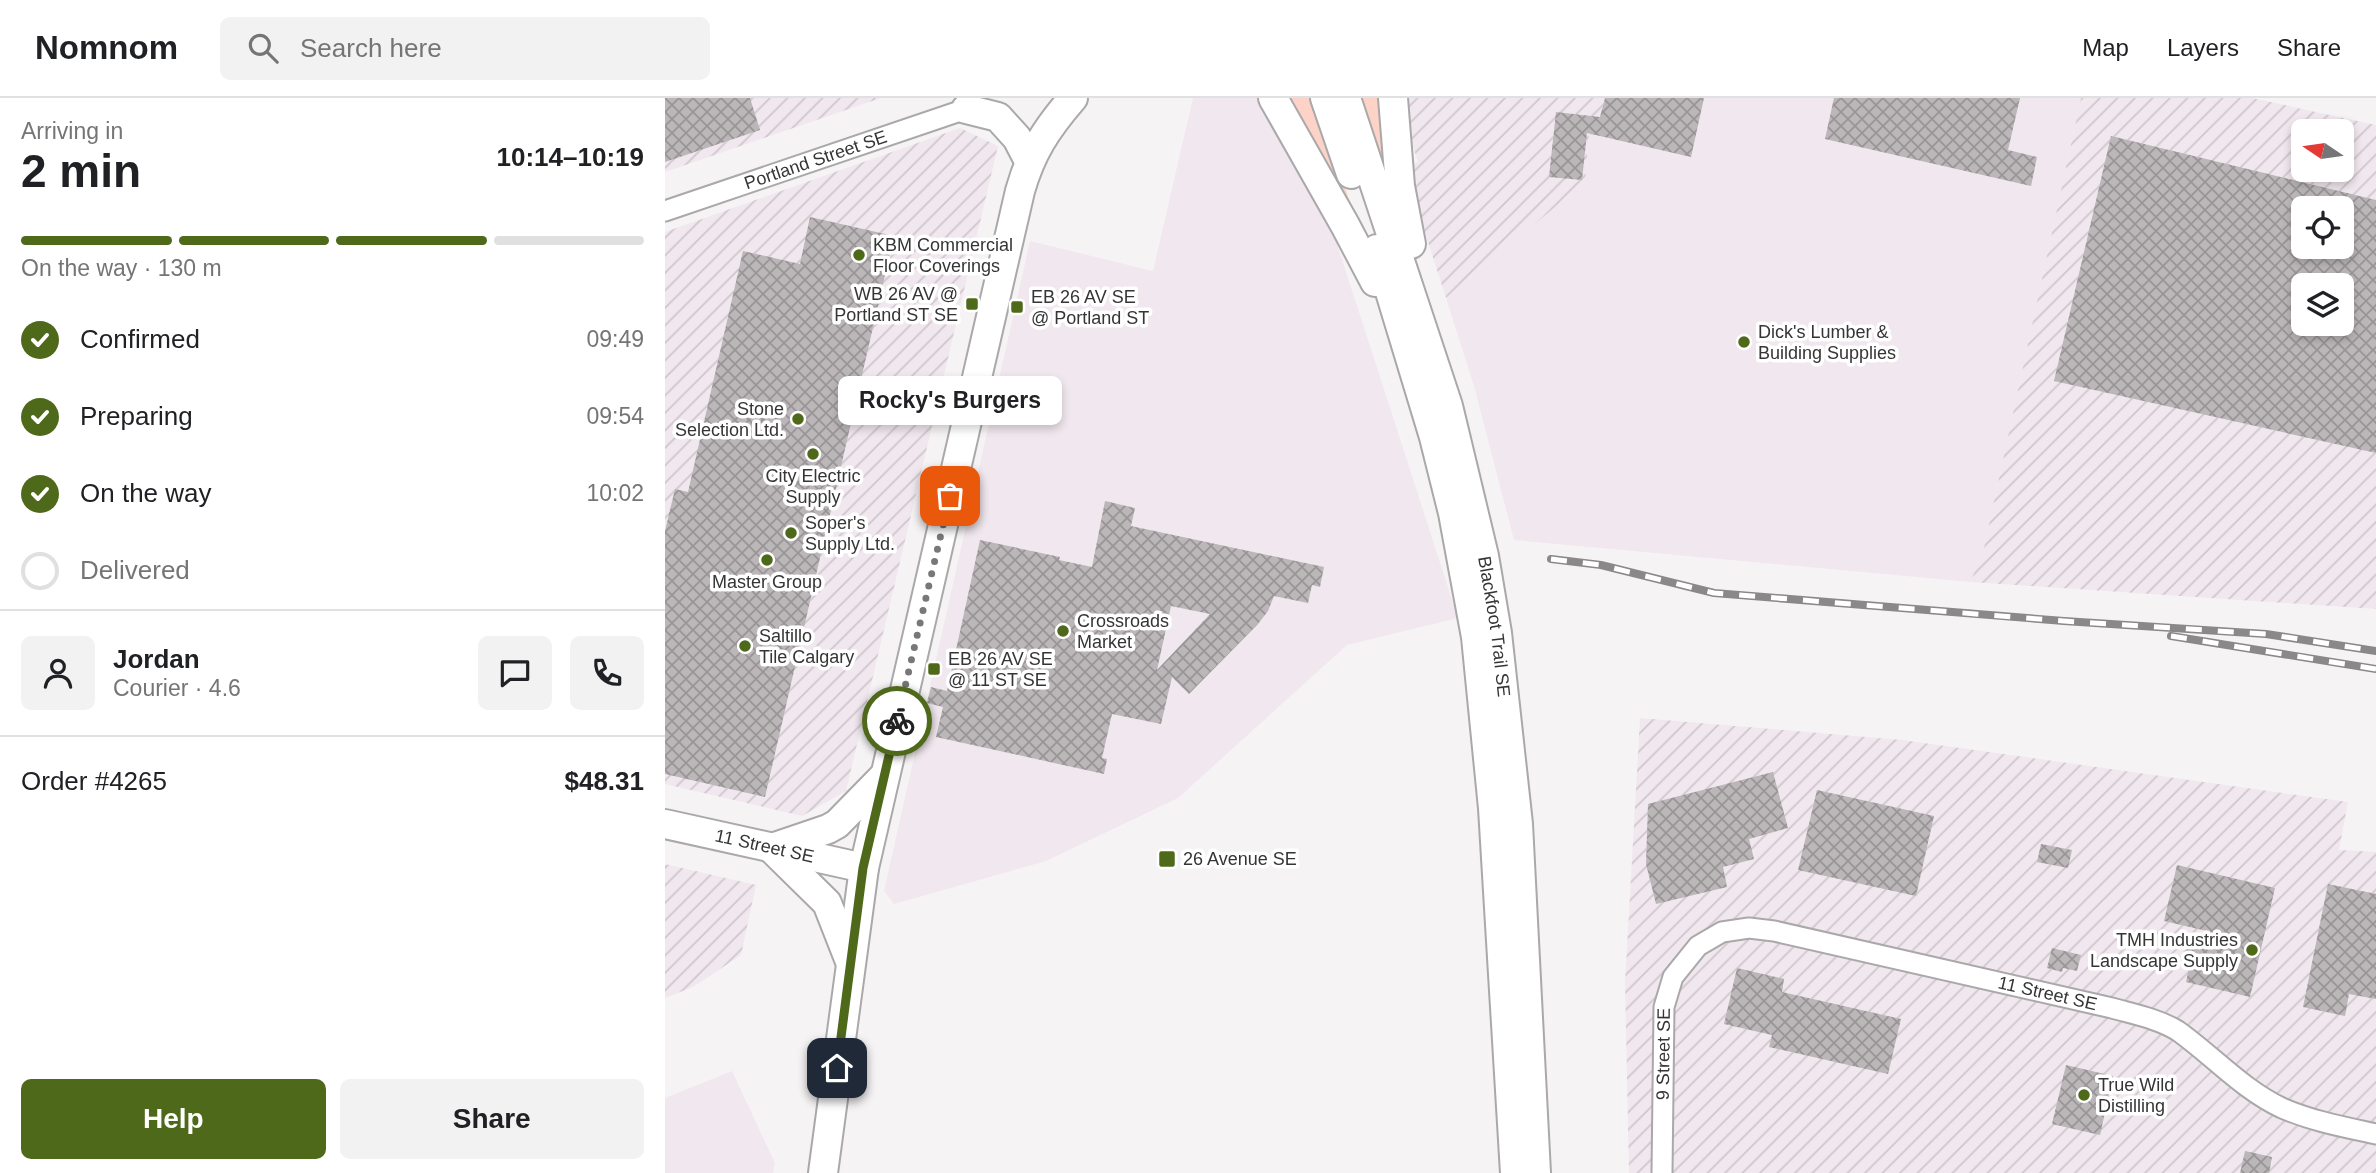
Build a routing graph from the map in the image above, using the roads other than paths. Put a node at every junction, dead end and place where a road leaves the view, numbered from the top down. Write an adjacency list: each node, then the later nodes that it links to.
1 (1073, 98): 7 (main road)
2 (1273, 98): 9 (main road)
3 (1325, 98): 9 (main road, Blackfoot Trail SE)
4 (1346, 98): 9 (main road, Blackfoot Trail SE)
5 (1393, 98): 9 (main road)
6 (977, 104): 7 (main road); 8 (street, Portland Street SE)
7 (1029, 161): 10 (main road)
8 (665, 211)
9 (1406, 310): 18 (main road, Blackfoot Trail SE); 19 (main road, Blackfoot Trail SE)
10 (884, 776): 12 (main road); 13 (main road)
11 (665, 824): 12 (main road, 11 Street SE)
12 (772, 848): 13 (main road, 11 Street SE); 15 (main road)
13 (863, 868): 15 (main road)
14 (1698, 946): 16 (street, 11 Street SE); 20 (street, 9 Street SE)
15 (850, 962): 17 (main road)
16 (2376, 1134)
17 (823, 1173)
18 (1515, 1173)
19 (1536, 1173)
20 (1662, 1173)

